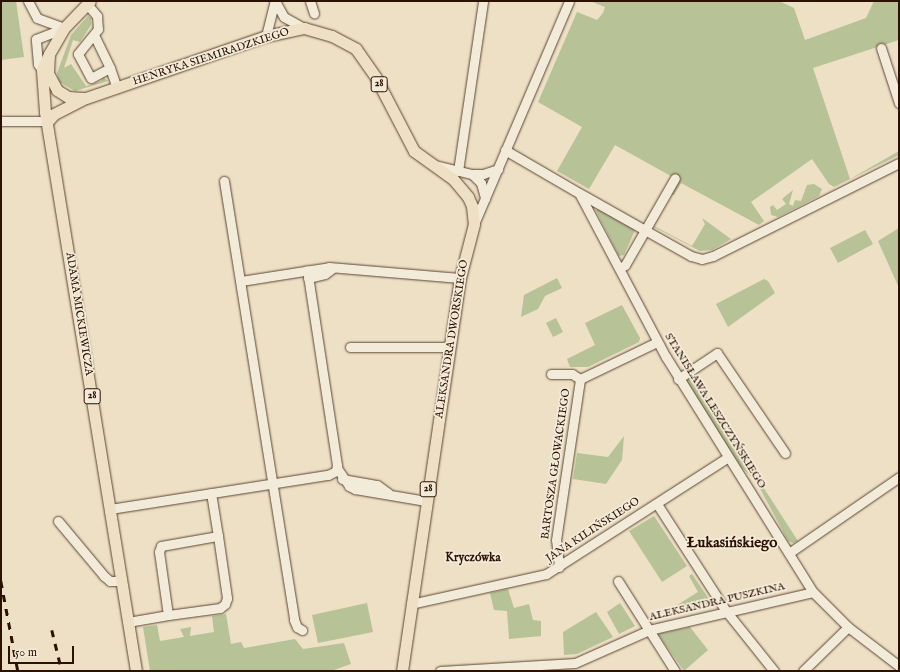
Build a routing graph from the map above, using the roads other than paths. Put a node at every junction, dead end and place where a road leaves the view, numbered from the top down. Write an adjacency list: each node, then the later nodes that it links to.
1 (28, 1): 8 (street)
2 (275, 1): 9 (street); 11 (street)
3 (310, 1): 7 (street)
4 (483, 1): 25 (street)
5 (569, 1): 21 (street, ALEKSANDRA DWORSKIEGO)
6 (88, 2): 8 (main road, 28); 10 (street)
7 (314, 13)
8 (64, 28): 13 (main road, 28); 15 (street)
9 (304, 28): 11 (main road, HENRYKA SIEMIRADZKIEGO / 28); 23 (main road, HENRYKA SIEMIRADZKIEGO / 28)
10 (94, 35): 14 (street); 14 (street)
11 (266, 36): 16 (main road, HENRYKA SIEMIRADZKIEGO / 28)
12 (882, 48): 18 (street)
13 (49, 54): 15 (main road, 28); 17 (main road, 28)
14 (110, 68): 16 (street)
15 (42, 70): 20 (main road, ADAMA MICKIEWICZA / 28)
16 (117, 88): 17 (main road, HENRYKA SIEMIRADZKIEGO / 28)
17 (86, 98): 20 (main road, HENRYKA SIEMIRADZKIEGO)
18 (899, 103)
19 (1, 121): 20 (street)
20 (48, 121): 53 (main road, ADAMA MICKIEWICZA / 28)
21 (505, 150): 24 (street, ALEKSANDRA DWORSKIEGO); 29 (street)
22 (899, 163): 32 (street)
23 (432, 165): 25 (street); 31 (main road, HENRYKA SIEMIRADZKIEGO / 28)
24 (498, 169): 26 (street); 30 (street, ALEKSANDRA DWORSKIEGO)
25 (458, 171): 26 (street)
26 (472, 174): 30 (street)
27 (675, 178): 32 (street)
28 (224, 182): 36 (street)
29 (579, 193): 32 (street); 33 (street, STANISŁAWA LESZCZYŃSKIEGO)
30 (484, 202): 31 (street, ALEKSANDRA DWORSKIEGO)
31 (474, 224): 35 (main road, ALEKSANDRA DWORSKIEGO / 28)
32 (644, 230): 33 (street)
33 (620, 268): 37 (street, STANISŁAWA LESZCZYŃSKIEGO)
34 (307, 274): 35 (street); 36 (street); 45 (street)
35 (460, 278): 39 (main road, ALEKSANDRA DWORSKIEGO / 28)
36 (241, 281): 49 (street)
37 (657, 342): 41 (street, BARTOSZA GŁOWACKIEGO); 42 (street, STANISŁAWA LESZCZYŃSKIEGO)
38 (350, 347): 39 (street)
39 (450, 347): 51 (main road, ALEKSANDRA DWORSKIEGO / 28)
40 (551, 374): 41 (street)
41 (580, 379): 57 (street, BARTOSZA GŁOWACKIEGO)
42 (678, 379): 43 (street); 44 (street, STANISŁAWA LESZCZYŃSKIEGO)
43 (785, 453)
44 (728, 457): 52 (street, JANA KILIŃSKIEGO); 56 (street, STANISŁAWA LESZCZYŃSKIEGO)
45 (337, 468): 46 (street); 48 (street)
46 (328, 476): 48 (street); 49 (street)
47 (899, 477): 56 (street)
48 (344, 480): 51 (street)
49 (273, 484): 50 (street); 66 (street)
50 (211, 493): 53 (street); 55 (street)
51 (426, 501): 61 (main road, ALEKSANDRA DWORSKIEGO / 28)
52 (656, 504): 57 (street, JANA KILIŃSKIEGO); 62 (street)
53 (110, 509): 59 (main road, ADAMA MICKIEWICZA / 28)
54 (58, 521): 59 (street)
55 (218, 536): 63 (street); 63 (street)
56 (789, 553): 60 (street, STANISŁAWA LESZCZYŃSKIEGO)
57 (559, 567): 61 (street, JANA KILIŃSKIEGO)
58 (618, 581): 67 (street)
59 (122, 582): 64 (main road, ADAMA MICKIEWICZA / 28)
60 (814, 592): 62 (street, ALEKSANDRA PUSZKINA); 65 (street, STANISŁAWA LESZCZYŃSKIEGO)
61 (411, 604): 71 (main road, ALEKSANDRA DWORSKIEGO / 28)
62 (726, 611): 67 (street, ALEKSANDRA PUSZKINA); 74 (street)
63 (168, 615): 64 (street)
64 (128, 622): 70 (main road, ADAMA MICKIEWICZA / 28)
65 (848, 627): 68 (street, STANISŁAWA LESZCZYŃSKIEGO); 75 (street)
66 (302, 630)
67 (649, 630): 69 (street, ALEKSANDRA PUSZKINA); 73 (street)
68 (899, 666)
69 (538, 668): 72 (street, ALEKSANDRA PUSZKINA)
70 (136, 671)
71 (402, 671)
72 (440, 671)
73 (675, 671)
74 (774, 671)
75 (803, 671)

